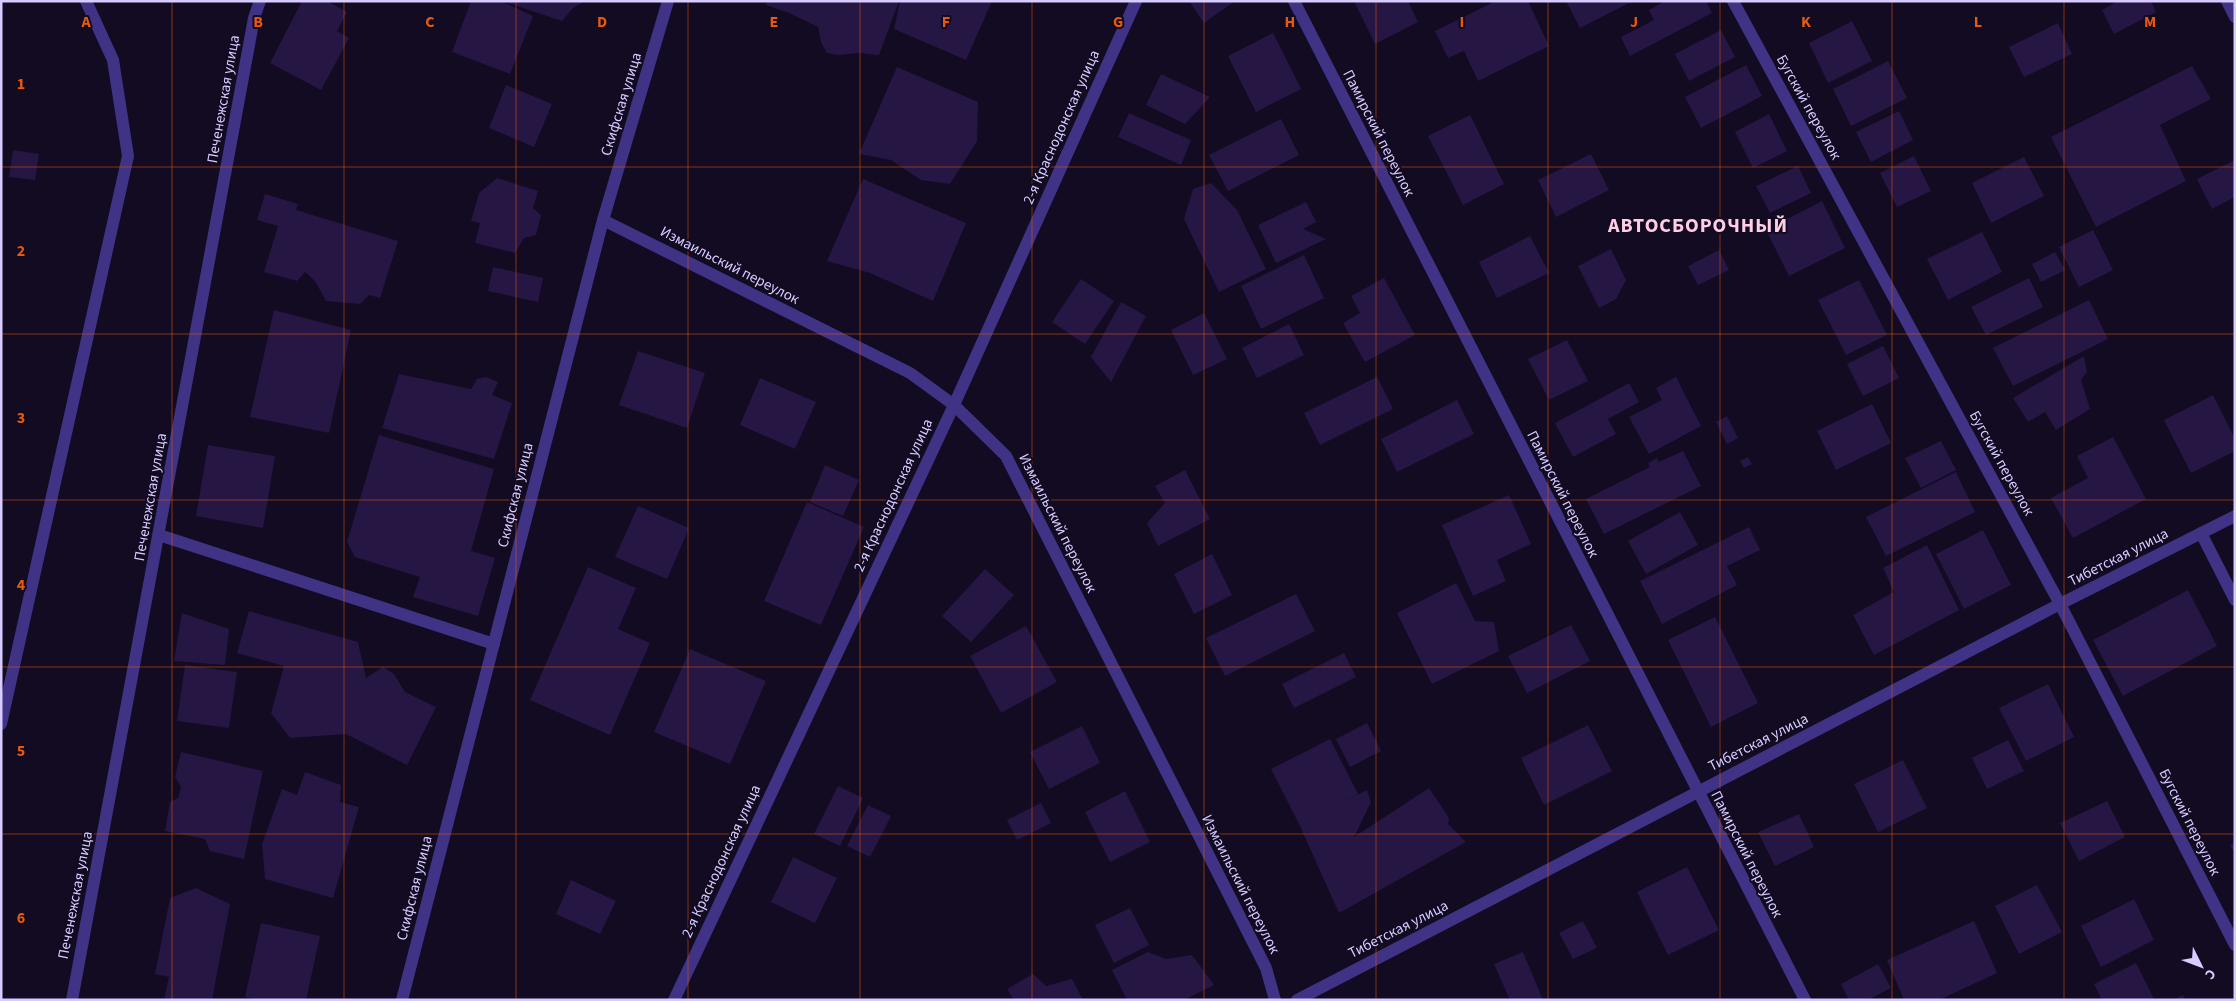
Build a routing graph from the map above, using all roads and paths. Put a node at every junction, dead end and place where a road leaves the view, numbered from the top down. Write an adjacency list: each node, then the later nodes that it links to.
1 (86, 1): 17 (street)
2 (260, 1): 13 (street, Печенежская улица)
3 (668, 1): 9 (street, Скифская улица)
4 (1136, 1): 10 (street, 2-я Краснодонская улица)
5 (1294, 1): 18 (street, Памирский переулок)
6 (1733, 1): 15 (street, Бугский переулок)
7 (2227, 1): 8 (street)
8 (2235, 17)
9 (603, 220): 10 (street, Измаильский переулок); 16 (street, Скифская улица)
10 (954, 405): 22 (street, 2-я Краснодонская улица); 23 (street, Измаильский переулок)
11 (2235, 516): 12 (street, Тибетская улица)
12 (2201, 533): 14 (street); 15 (street, Тибетская улица)
13 (159, 535): 16 (street); 20 (street, Печенежская улица)
14 (2235, 600)
15 (2060, 604): 18 (street, Тибетская улица); 19 (street, Бугский переулок)
16 (494, 644): 21 (street, Скифская улица)
17 (1, 724)
18 (1697, 792): 24 (street, Тибетская улица); 25 (street, Памирский переулок)
19 (2235, 945)
20 (72, 1000)
21 (402, 1000)
22 (674, 1000)
23 (1275, 1000)
24 (1297, 1000)
25 (1805, 1000)

